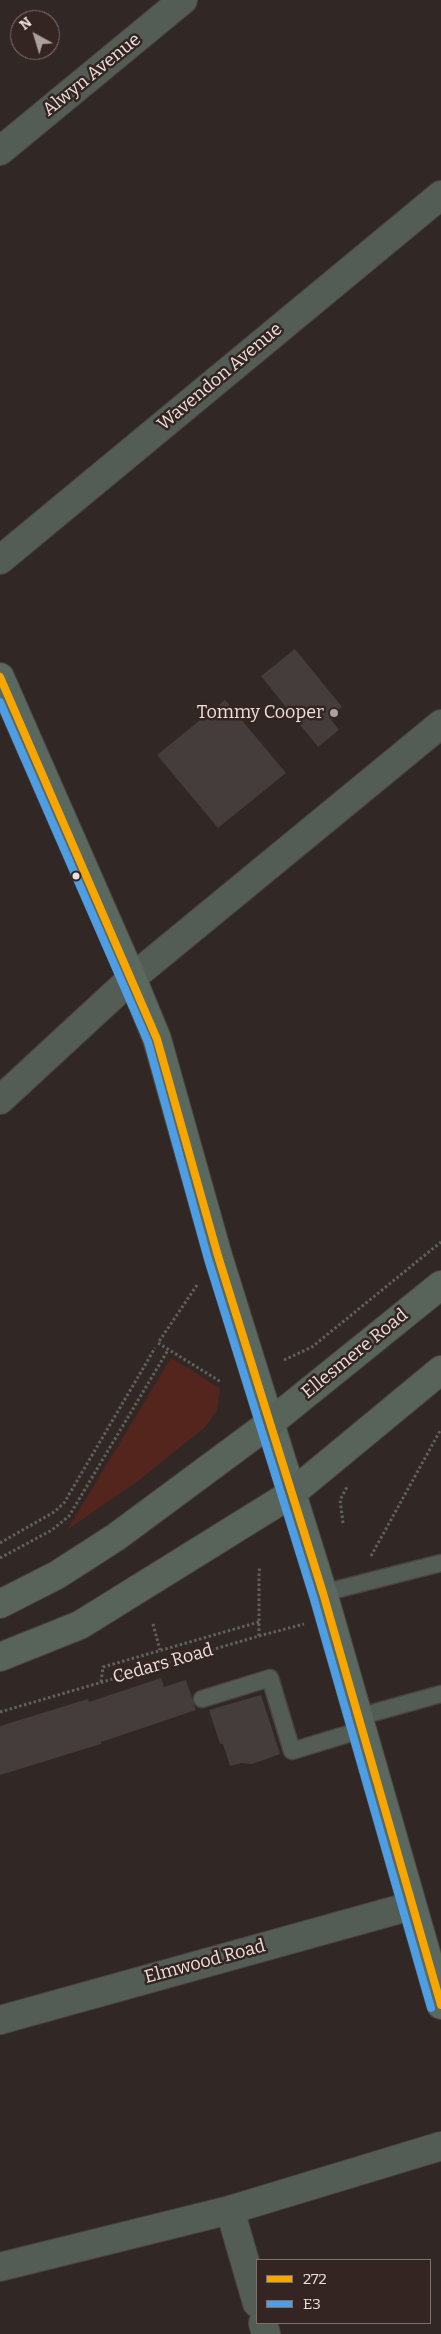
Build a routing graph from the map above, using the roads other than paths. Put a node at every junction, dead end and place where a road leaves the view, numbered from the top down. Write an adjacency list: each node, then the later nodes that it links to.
1 (183, 0): 2 (street, Alwyn Avenue)
2 (0, 151)
3 (441, 195): 4 (street, Wavendon Avenue)
4 (0, 560)
5 (0, 677): 7 (street)
6 (441, 724): 7 (street)
7 (132, 978): 8 (street); 11 (street)
8 (0, 1100)
9 (441, 1284): 11 (highway, Ellesmere Road)
10 (441, 1370): 12 (highway)
11 (270, 1423): 12 (street); 14 (highway)
12 (291, 1494): 15 (street); 16 (highway)
13 (441, 1563): 15 (lane)
14 (0, 1604)
15 (326, 1605): 19 (street)
16 (0, 1657)
17 (441, 1694): 19 (lane)
18 (202, 1699): 19 (lane)
19 (360, 1724): 20 (street)
20 (411, 1906): 21 (street); 22 (street, Elmwood Road)
21 (441, 2005)
22 (0, 2020)
23 (441, 2146): 24 (street)
24 (230, 2210): 25 (street); 26 (street)
25 (0, 2267)
26 (256, 2300)

